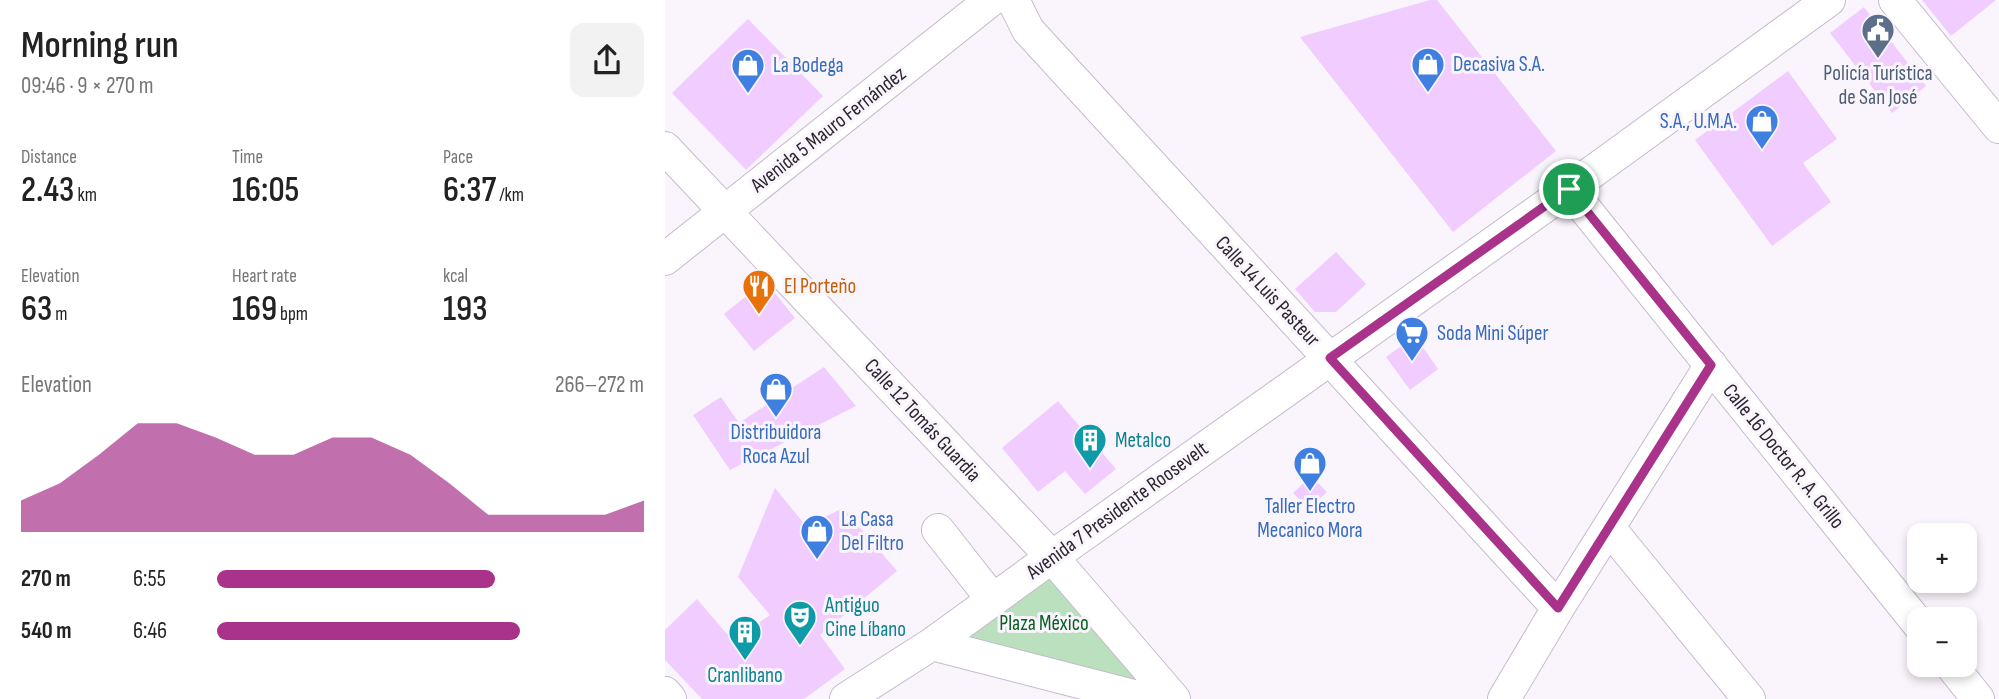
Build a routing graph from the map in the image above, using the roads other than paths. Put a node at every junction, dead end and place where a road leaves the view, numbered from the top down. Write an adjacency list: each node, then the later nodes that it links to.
1 (992, 0): 8 (street, Avenida 5 Mauro Fernández)
2 (1013, 0): 10 (street, Calle 14 Luis Pasteur)
3 (1829, 0): 7 (street, Avenida 7 Presidente Roosevelt)
4 (1895, 0): 5 (street)
5 (1995, 115)
6 (665, 148): 8 (street, Calle 12 Tomás Guardia)
7 (1569, 189): 10 (street, Avenida 7 Presidente Roosevelt); 11 (street, Calle 16 Doctor R. A. Grillo)
8 (726, 210): 9 (street, Avenida 5 Mauro Fernández); 14 (street, Calle 12 Tomás Guardia)
9 (665, 258)
10 (1330, 358): 14 (street, Avenida 7 Presidente Roosevelt); 16 (street, Calle 14 Luis Pasteur)
11 (1711, 365): 12 (street); 17 (street, Calle 16 Doctor R. A. Grillo)
12 (1609, 528): 16 (street); 26 (street)
13 (938, 530): 15 (street)
14 (1052, 556): 15 (street, Avenida 7 Presidente Roosevelt); 24 (street, Calle 12 Tomás Guardia)
15 (993, 600): 18 (street, Avenida 7 Presidente Roosevelt)
16 (1558, 608): 25 (street)
17 (1907, 610)
18 (932, 644): 22 (street, Avenida 7 Presidente Roosevelt); 23 (street)
19 (1961, 677): 27 (street)
20 (665, 693): 21 (street)
21 (670, 699)
22 (846, 699)
23 (1145, 699)
24 (1174, 699)
25 (1504, 699)
26 (1749, 699)
27 (1978, 699)

